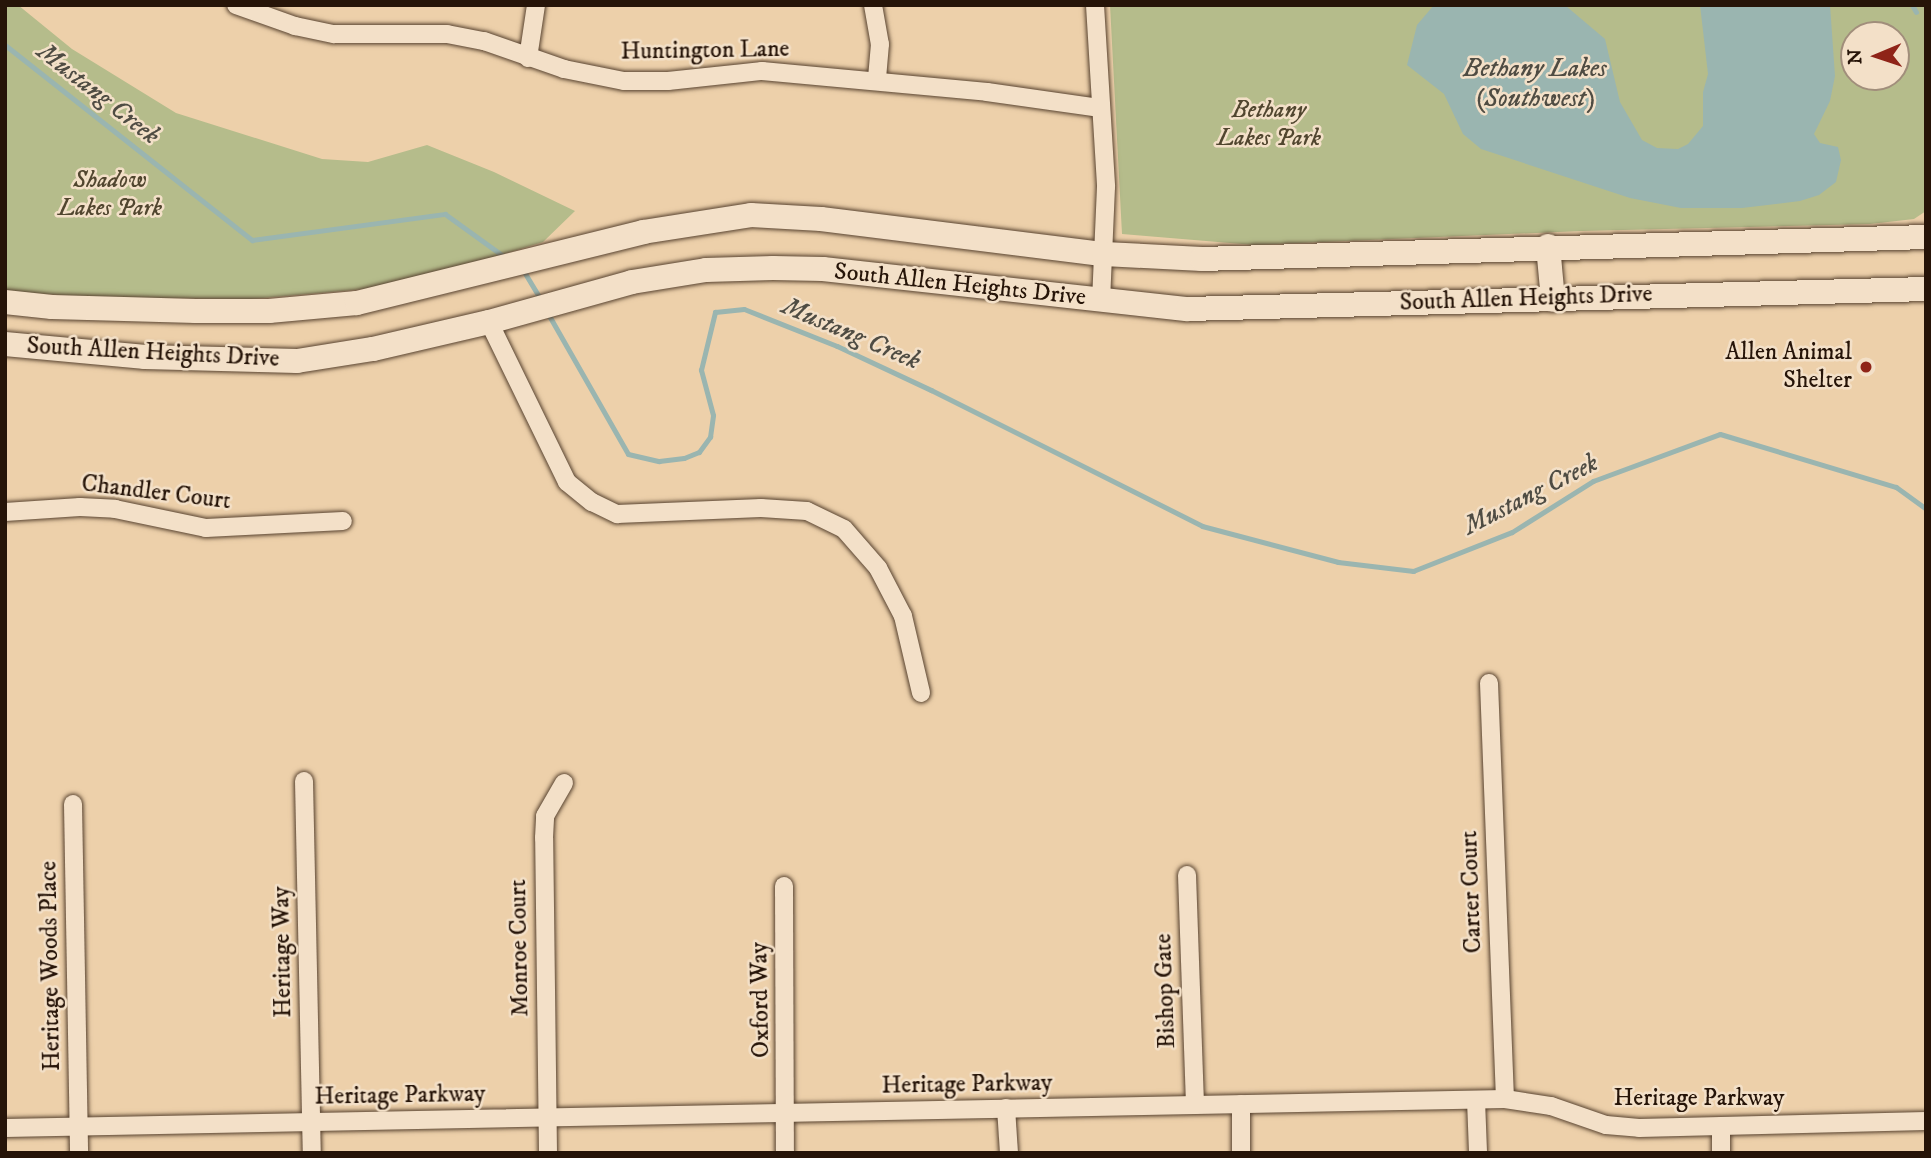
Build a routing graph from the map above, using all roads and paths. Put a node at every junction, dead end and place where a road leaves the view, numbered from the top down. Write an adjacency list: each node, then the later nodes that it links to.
1 (236, 5): 5 (street, Huntington Lane)
2 (536, 5): 5 (street)
3 (873, 5): 6 (street)
4 (1095, 5): 7 (street)
5 (528, 58): 6 (street, Huntington Lane)
6 (877, 81): 7 (street, Huntington Lane)
7 (1099, 108): 10 (street)
8 (1926, 237): 9 (main road, South Allen Heights Drive)
9 (1548, 246): 10 (main road, South Allen Heights Drive); 12 (main road)
10 (1104, 254): 13 (street); 14 (main road, South Allen Heights Drive)
11 (1926, 289): 12 (main road, South Allen Heights Drive)
12 (1553, 300): 13 (main road, South Allen Heights Drive)
13 (1101, 301): 15 (main road, South Allen Heights Drive)
14 (5, 302)
15 (497, 319): 16 (main road, South Allen Heights Drive); 20 (street)
16 (5, 344)
17 (5, 512): 18 (street, Chandler Court)
18 (343, 521)
19 (1489, 683): 26 (street, Carter Court)
20 (921, 693)
21 (304, 781): 34 (street, Heritage Way)
22 (564, 783): 32 (street, Monroe Court)
23 (73, 804): 36 (street, Heritage Woods Place)
24 (1187, 875): 29 (street, Bishop Gate)
25 (784, 886): 31 (street, Oxford Way)
26 (1505, 1099): 27 (street, Heritage Parkway); 35 (street, Heritage Parkway)
27 (1476, 1100): 28 (street, Heritage Parkway); 44 (street)
28 (1241, 1104): 29 (street, Heritage Parkway); 43 (street)
29 (1195, 1105): 30 (street, Heritage Parkway)
30 (1006, 1108): 31 (street, Heritage Parkway); 42 (street)
31 (784, 1113): 32 (street, Heritage Parkway); 41 (street, Oxford Way)
32 (547, 1117): 34 (street, Heritage Parkway); 40 (street, Monroe Court)
33 (1926, 1121): 35 (street, Heritage Parkway)
34 (312, 1122): 36 (street, Heritage Parkway); 39 (street, Heritage Way)
35 (1721, 1126): 45 (street)
36 (78, 1127): 37 (street, Heritage Parkway); 38 (street, Heritage Woods Place)
37 (5, 1128)
38 (79, 1153)
39 (312, 1153)
40 (548, 1153)
41 (785, 1153)
42 (1009, 1153)
43 (1241, 1153)
44 (1478, 1153)
45 (1721, 1153)

